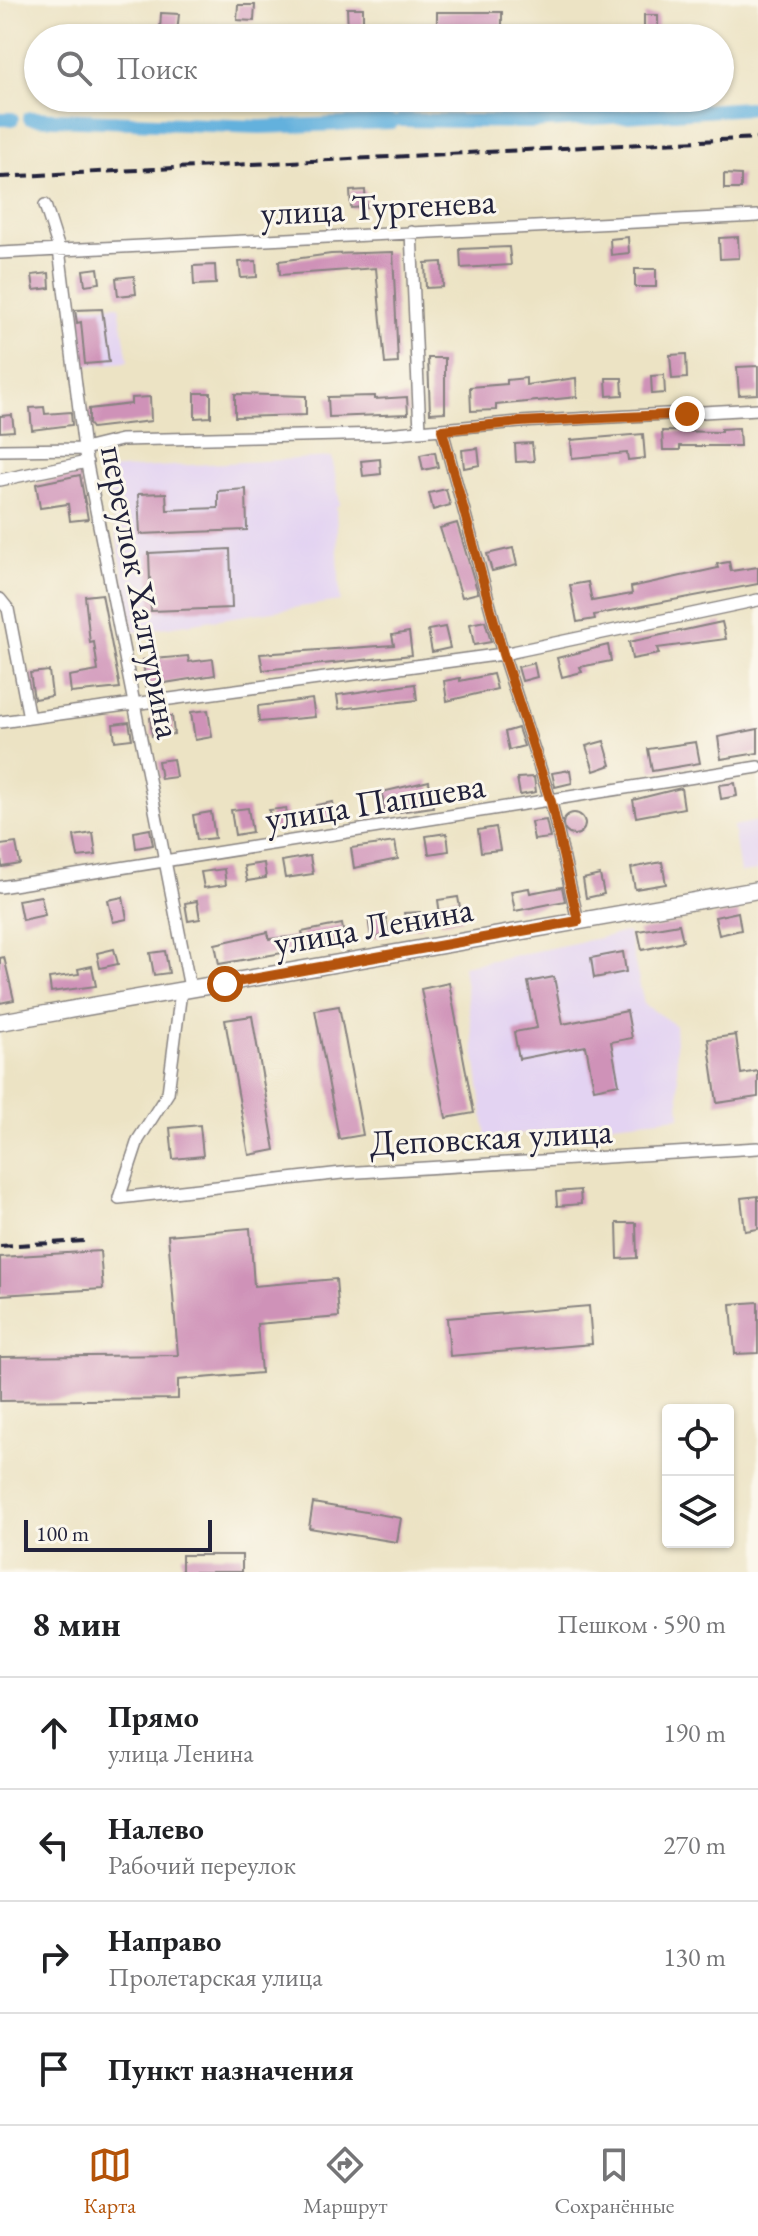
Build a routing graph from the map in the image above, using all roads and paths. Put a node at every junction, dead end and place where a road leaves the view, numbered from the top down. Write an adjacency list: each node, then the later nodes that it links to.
1 (45, 205): 4 (street, переулок Халтурина)
2 (758, 216): 3 (street, улица Тургенева)
3 (411, 232): 4 (street, улица Тургенева); 7 (street)
4 (59, 249): 5 (street, улица Тургенева); 9 (street, переулок Халтурина)
5 (0, 253)
6 (758, 409): 8 (street)
7 (420, 430): 8 (street); 9 (street)
8 (442, 430): 15 (street)
9 (84, 449): 10 (street); 11 (street, переулок Халтурина)
10 (0, 450)
11 (87, 462): 12 (street); 16 (street, переулок Халтурина)
12 (0, 480)
13 (0, 599): 17 (street)
14 (758, 600): 15 (street)
15 (503, 654): 16 (street); 20 (street)
16 (136, 705): 17 (street); 21 (street, переулок Халтурина)
17 (29, 718): 18 (street)
18 (0, 722)
19 (758, 767): 20 (street, улица Папшева)
20 (551, 802): 21 (street, улица Папшева); 24 (street)
21 (165, 862): 22 (street, улица Папшева); 25 (street, переулок Халтурина)
22 (0, 887)
23 (758, 890): 24 (main road, улица Ленина)
24 (578, 921): 25 (main road, улица Ленина)
25 (186, 990): 26 (main road, улица Ленина); 27 (street, Деповская улица)
26 (0, 1022)
27 (758, 1148)

